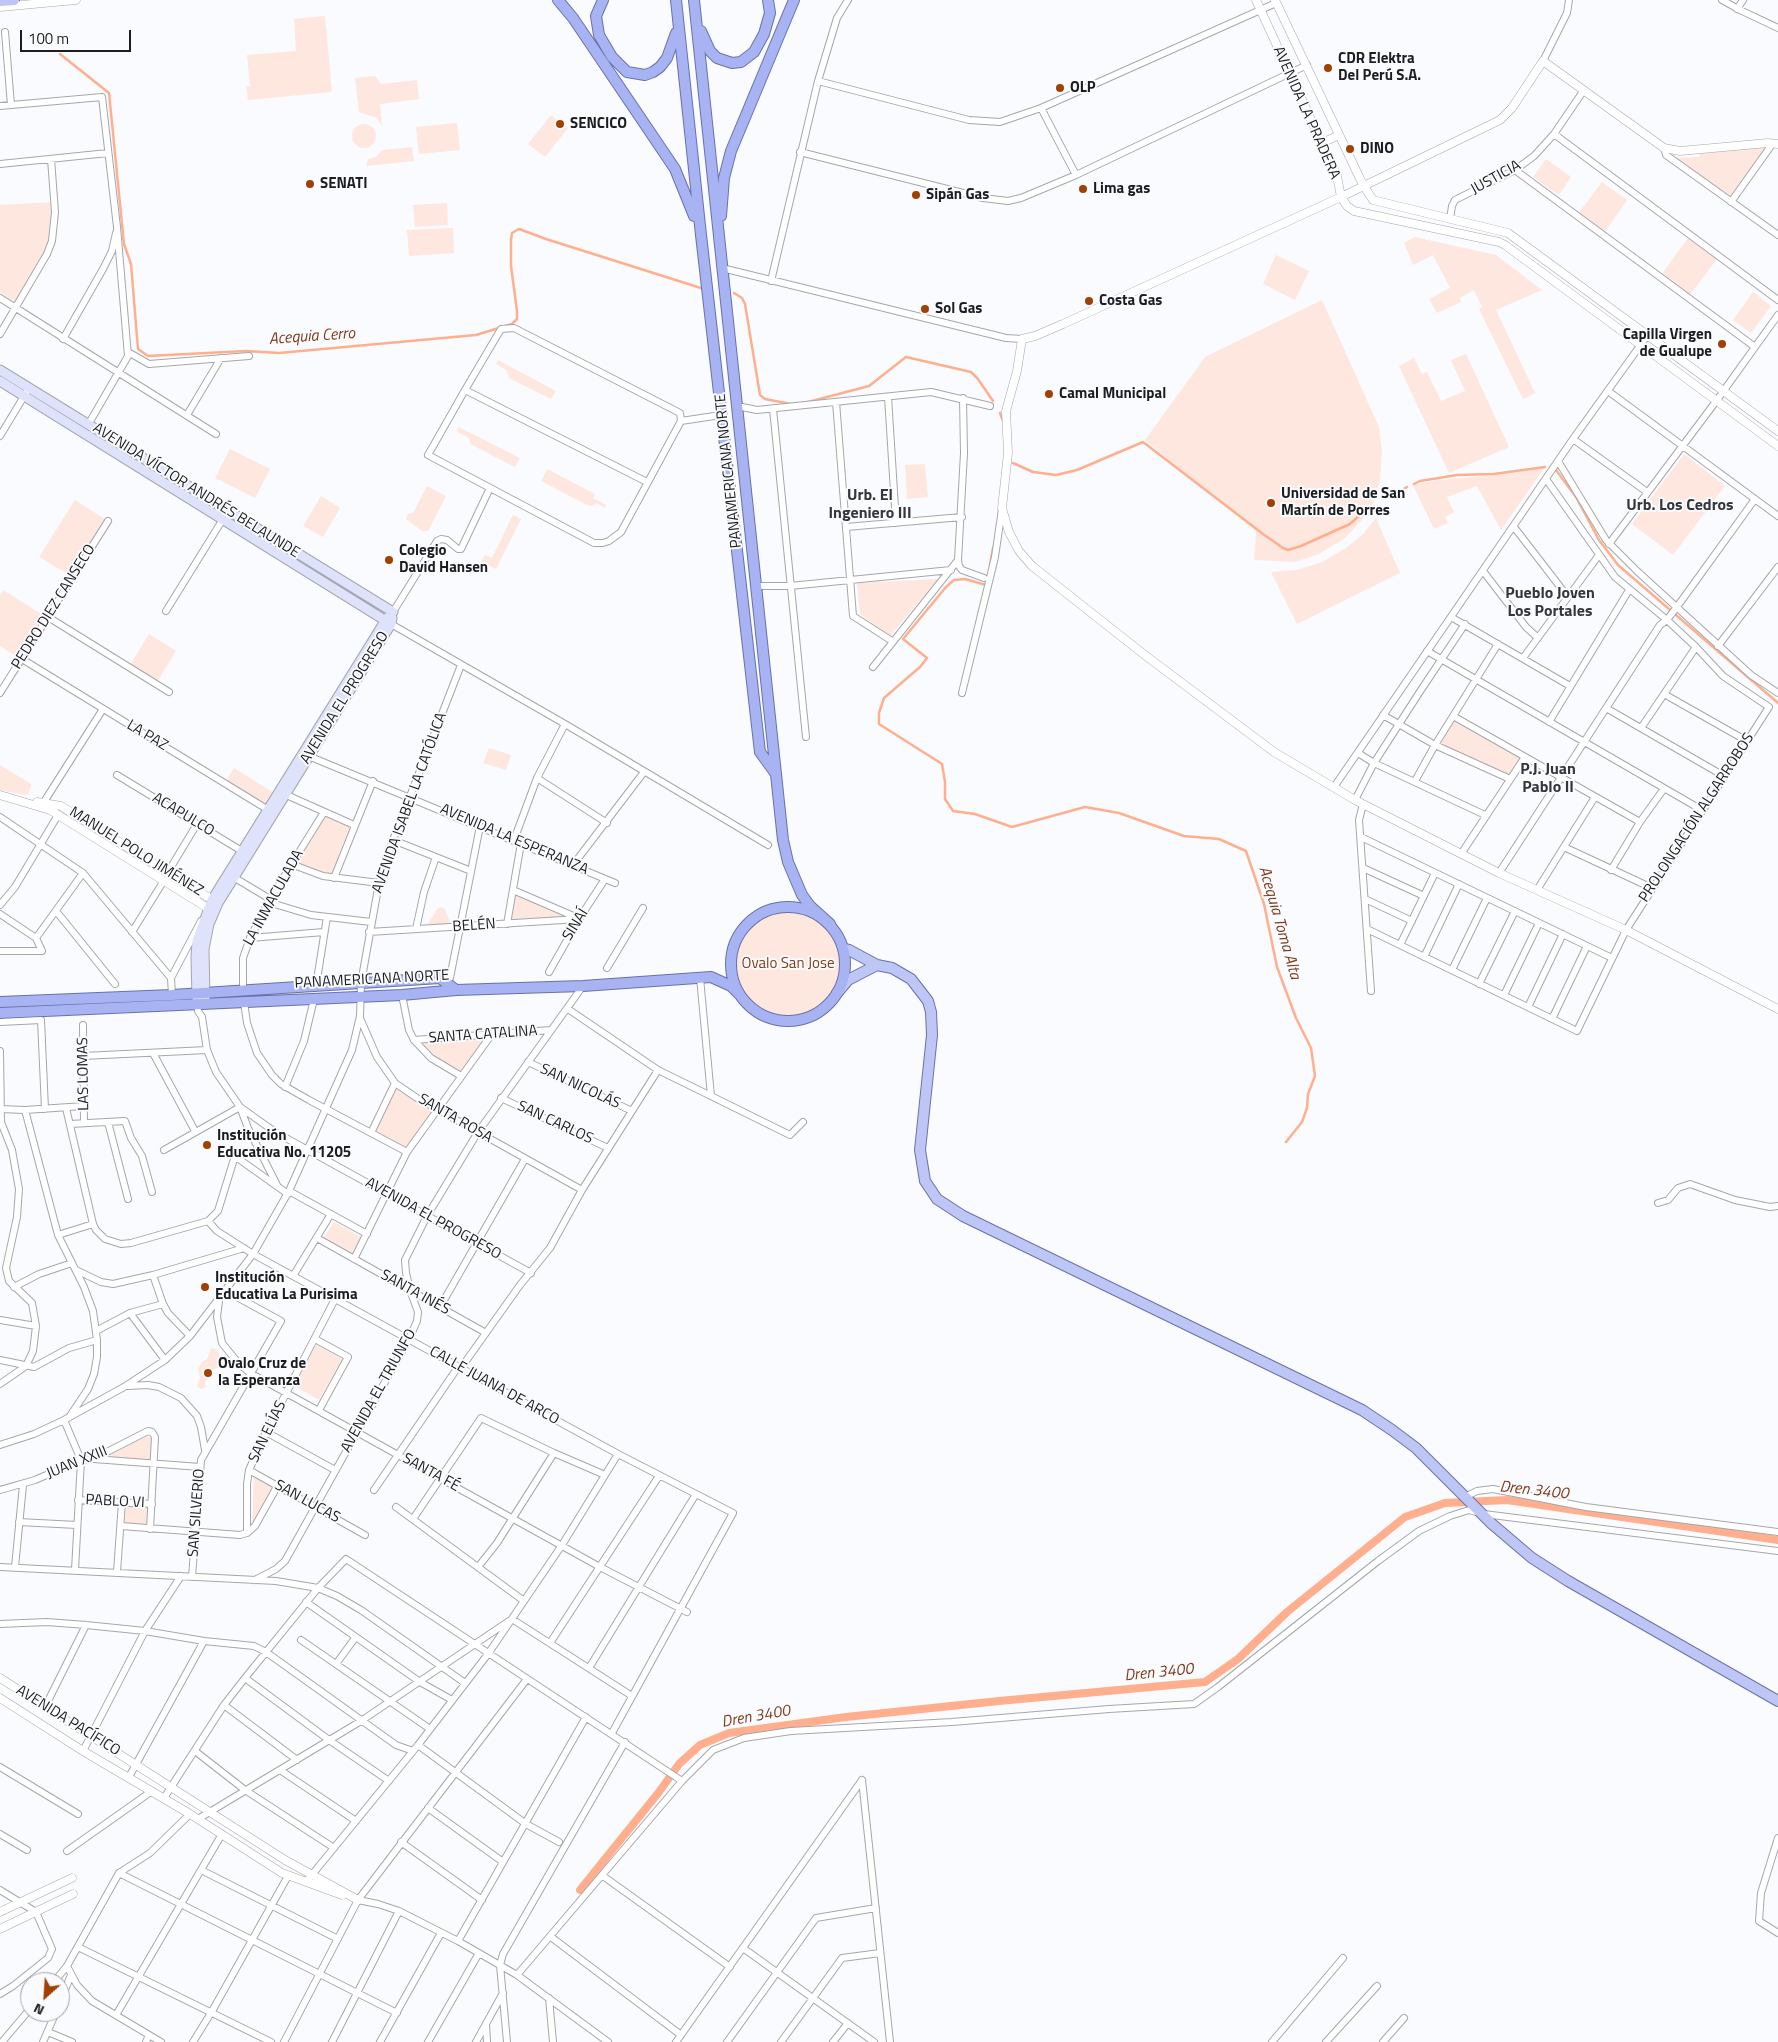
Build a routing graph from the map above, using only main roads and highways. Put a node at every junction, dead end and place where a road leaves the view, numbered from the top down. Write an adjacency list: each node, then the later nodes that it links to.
1 (14, 0): 8 (main road)
2 (558, 0): 11 (highway)
3 (603, 0): 10 (highway)
4 (676, 0): 10 (highway, PANAMERICANA NORTE)
5 (694, 0): 9 (highway, PANAMERICANA NORTE)
6 (768, 0): 9 (highway)
7 (794, 0): 12 (highway)
8 (0, 1)
9 (697, 23): 12 (highway, PANAMERICANA NORTE)
10 (678, 24): 11 (highway, PANAMERICANA NORTE)
11 (701, 235): 18 (highway, PANAMERICANA NORTE)
12 (719, 240): 18 (highway, PANAMERICANA NORTE)
13 (0, 370): 15 (main road, AVENIDA VÍCTOR ANDRÉS BELAUNDE)
14 (0, 381): 15 (main road, AVENIDA VÍCTOR ANDRÉS BELAUNDE)
15 (27, 392): 16 (main road, AVENIDA VÍCTOR ANDRÉS BELAUNDE); 17 (main road, AVENIDA VÍCTOR ANDRÉS BELAUNDE)
16 (393, 612): 17 (main road, AVENIDA EL PROGRESO)
17 (388, 622): 19 (main road, AVENIDA EL PROGRESO)
18 (776, 774): 21 (highway, PANAMERICANA NORTE)
19 (245, 854): 20 (main road, AVENIDA EL PROGRESO); 20 (main road, AVENIDA EL PROGRESO)
20 (215, 902): 25 (main road, AVENIDA EL PROGRESO)
21 (830, 924): 22 (highway); 27 (highway)
22 (844, 948): 23 (main road); 26 (highway)
23 (877, 965): 26 (main road); 31 (main road)
24 (456, 990): 25 (highway, PANAMERICANA NORTE); 27 (highway, PANAMERICANA NORTE); 29 (highway, PANAMERICANA NORTE)
25 (200, 993): 28 (highway, PANAMERICANA NORTE); 29 (main road, AVENIDA EL PROGRESO)
26 (837, 993): 27 (highway)
27 (740, 995)
28 (0, 1002)
29 (201, 1004): 30 (highway, PANAMERICANA NORTE)
30 (0, 1012)
31 (1778, 1701)

